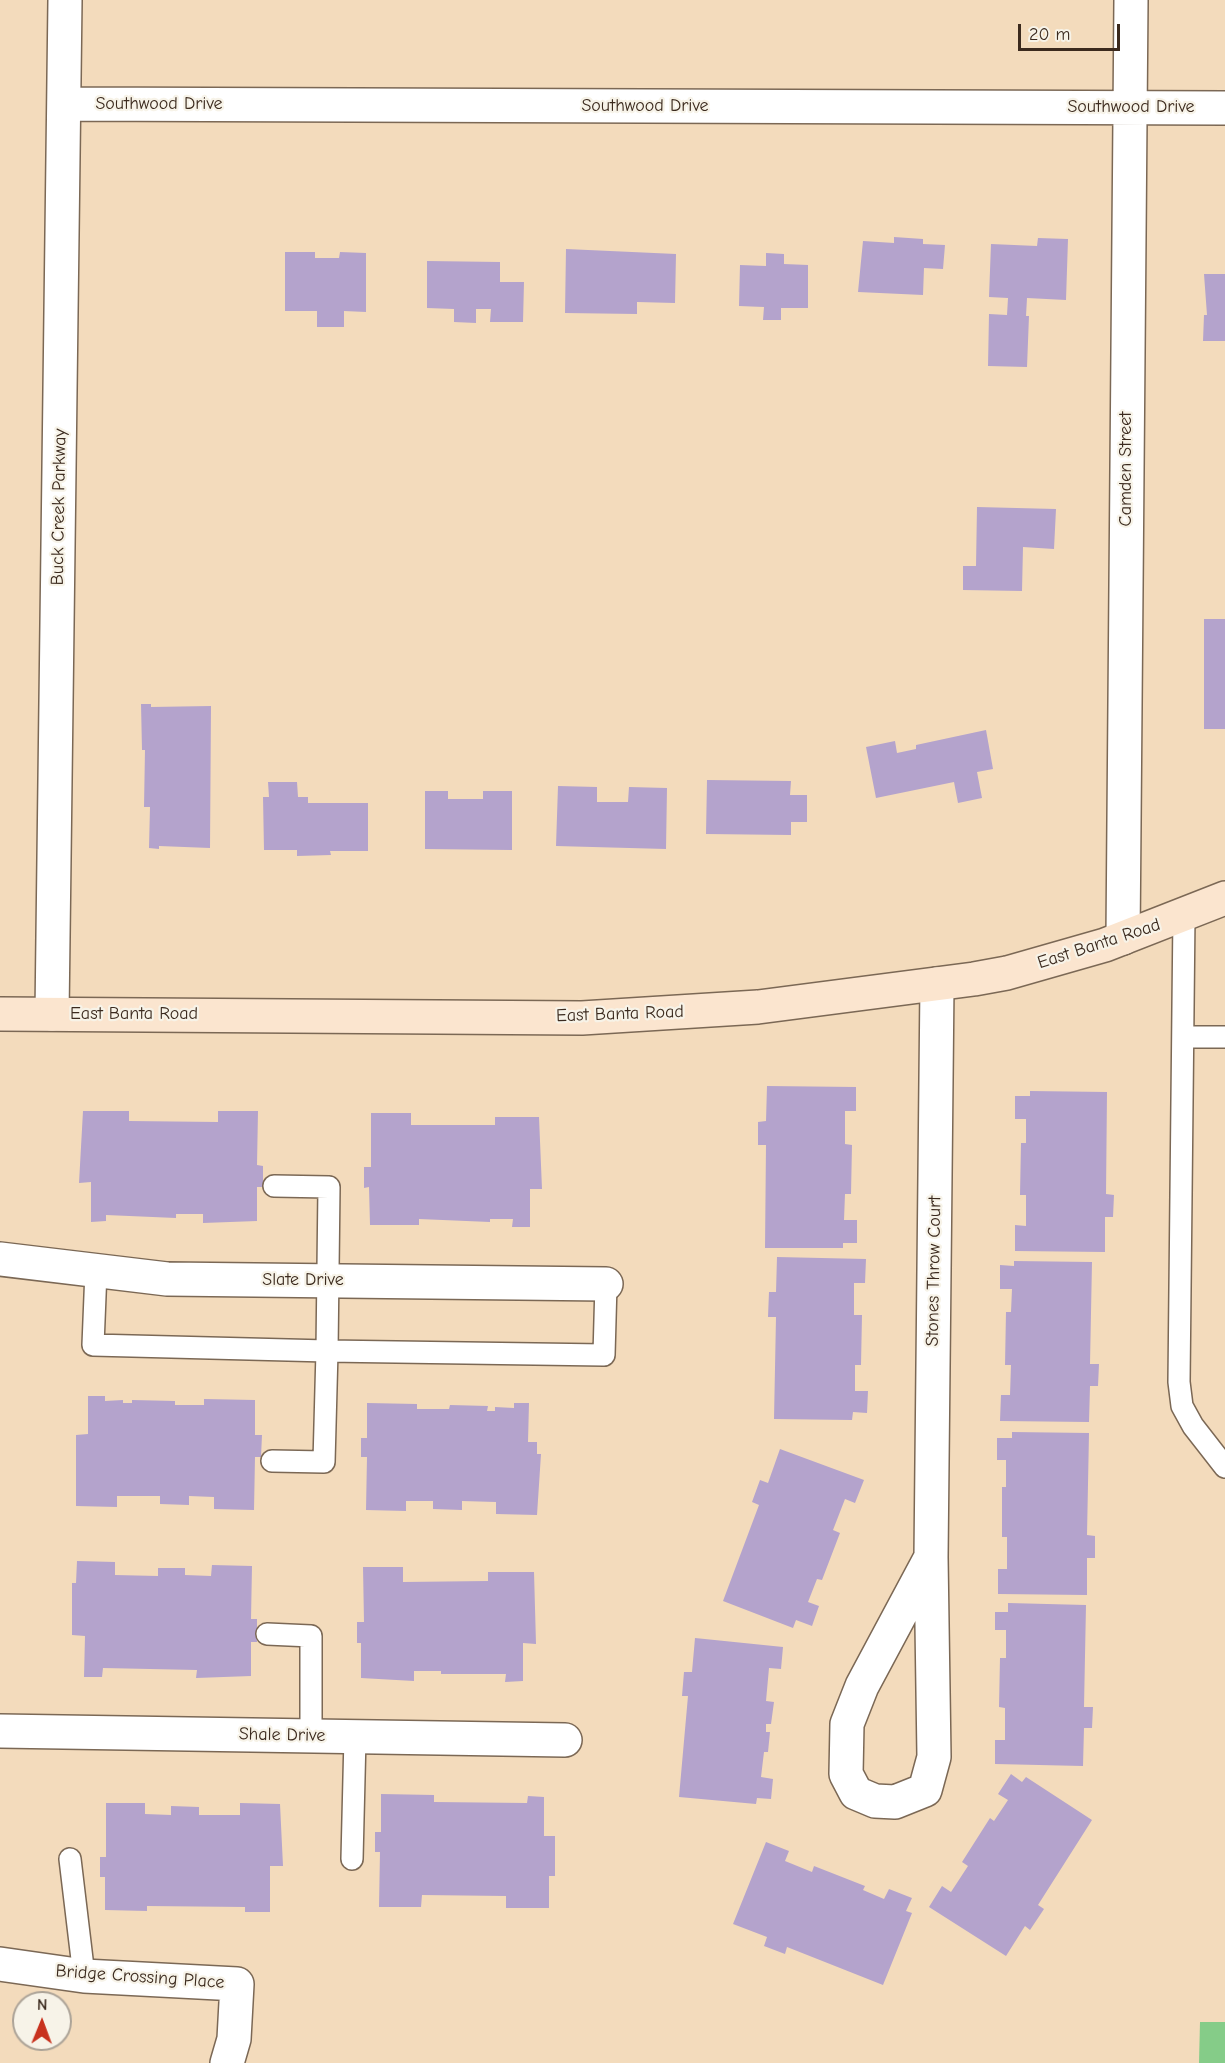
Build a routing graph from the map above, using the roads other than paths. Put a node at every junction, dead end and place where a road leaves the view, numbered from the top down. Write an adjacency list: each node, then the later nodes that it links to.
1 (65, 0): 3 (street, Buck Creek Parkway)
2 (1131, 0): 4 (street, Camden Street)
3 (64, 104): 4 (street, Southwood Drive); 11 (street, Buck Creek Parkway)
4 (1129, 107): 5 (street, Southwood Drive); 8 (street, Camden Street)
5 (1225, 108)
6 (1225, 898): 7 (street, East Banta Road)
7 (1184, 914): 8 (street, East Banta Road); 12 (lane)
8 (1123, 938): 9 (street, East Banta Road)
9 (937, 984): 11 (street, East Banta Road); 22 (street, Stones Throw Court)
10 (0, 1014): 11 (street, East Banta Road)
11 (52, 1014)
12 (1183, 1036): 13 (lane); 21 (lane)
13 (1225, 1037)
14 (274, 1186): 17 (lane)
15 (0, 1259): 16 (street, Slate Drive)
16 (96, 1271): 17 (street, Slate Drive); 19 (lane)
17 (327, 1279): 18 (street, Slate Drive); 19 (lane)
18 (606, 1284): 19 (lane)
19 (327, 1351): 20 (lane)
20 (272, 1461)
21 (1225, 1467)
22 (931, 1557): 22 (street, Stones Throw Court)
23 (267, 1634): 25 (lane)
24 (0, 1731): 25 (street, Shale Drive)
25 (311, 1736): 26 (street, Shale Drive)
26 (355, 1737): 27 (street, Shale Drive); 29 (lane)
27 (565, 1740)
28 (70, 1859): 31 (lane)
29 (352, 1859)
30 (0, 1964): 31 (street, Bridge Crossing Place)
31 (84, 1976): 32 (street, Bridge Crossing Place)
32 (227, 2063)

